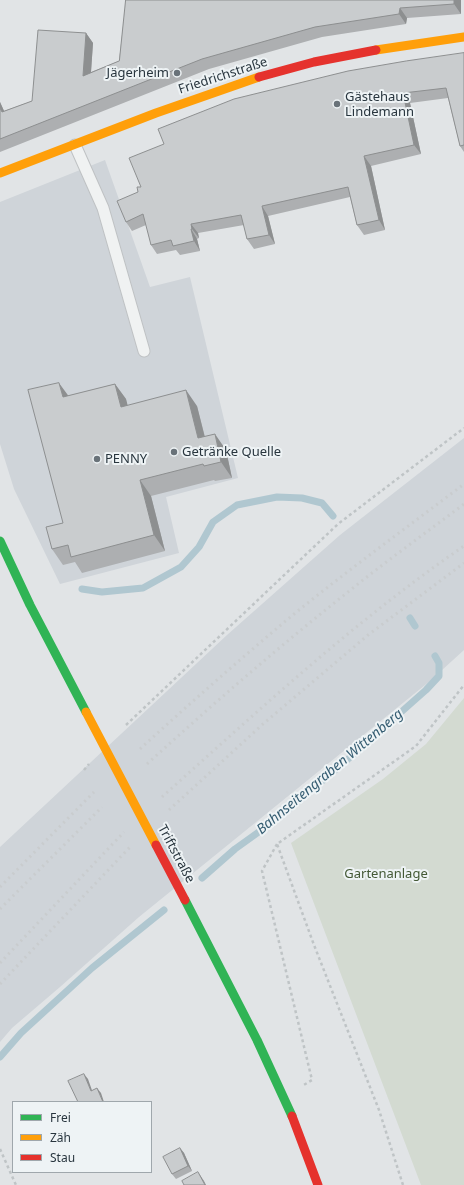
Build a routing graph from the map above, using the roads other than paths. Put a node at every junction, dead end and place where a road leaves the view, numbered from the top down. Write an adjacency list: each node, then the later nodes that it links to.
1 (464, 37): 2 (main road, Friedrichstraße)
2 (74, 145): 3 (main road, Friedrichstraße); 4 (lane)
3 (0, 174)
4 (144, 351)
5 (0, 541): 6 (main road, Triftstraße, bridge)
6 (318, 1185)

